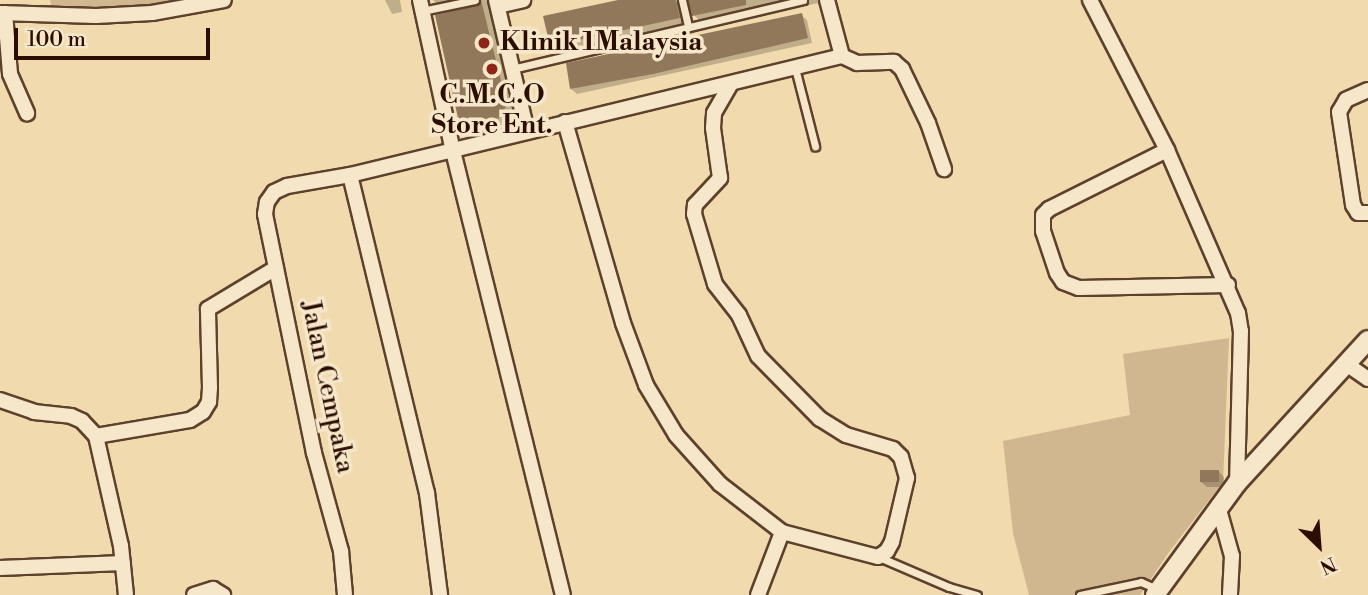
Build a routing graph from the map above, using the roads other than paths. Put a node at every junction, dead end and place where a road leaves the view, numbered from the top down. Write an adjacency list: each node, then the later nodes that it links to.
1 (224, 0): 9 (street)
2 (475, 0): 10 (lane)
3 (523, 0): 8 (street)
4 (682, 0): 12 (lane)
5 (803, 0): 12 (lane)
6 (827, 0): 13 (street)
7 (1090, 0): 22 (street)
8 (497, 3): 15 (street)
9 (51, 6): 11 (street)
10 (421, 6): 23 (street)
11 (2, 13): 18 (street)
12 (688, 27): 15 (lane)
13 (842, 57): 14 (street); 24 (street)
14 (795, 68): 16 (street); 21 (lane)
15 (513, 69): 20 (street)
16 (731, 83): 19 (street); 37 (street)
17 (1368, 90): 26 (street)
18 (27, 113)
19 (565, 122): 20 (street); 36 (street)
20 (527, 131): 23 (street)
21 (815, 146)
22 (1167, 150): 28 (street); 28 (street)
23 (453, 151): 25 (street); 46 (street)
24 (944, 169)
25 (350, 175): 27 (street, Jalan Cempaka); 45 (street)
26 (1368, 213)
27 (276, 268): 33 (street); 44 (street, Jalan Cempaka)
28 (1228, 285): 34 (street)
29 (1368, 340): 30 (street)
30 (1345, 363): 31 (street); 34 (street)
31 (1368, 379)
32 (0, 400): 33 (street)
33 (96, 436): 38 (street)
34 (1237, 483): 35 (street)
35 (1218, 506): 40 (street); 50 (street)
36 (782, 532): 37 (street); 47 (street)
37 (878, 556): 48 (lane)
38 (123, 562): 39 (street); 41 (street)
39 (0, 568)
40 (1156, 592): 49 (lane)
41 (126, 595)
42 (194, 595): 43 (street)
43 (223, 595)
44 (345, 595)
45 (440, 595)
46 (563, 595)
47 (758, 595)
48 (977, 595)
49 (1080, 595)
50 (1230, 595)

